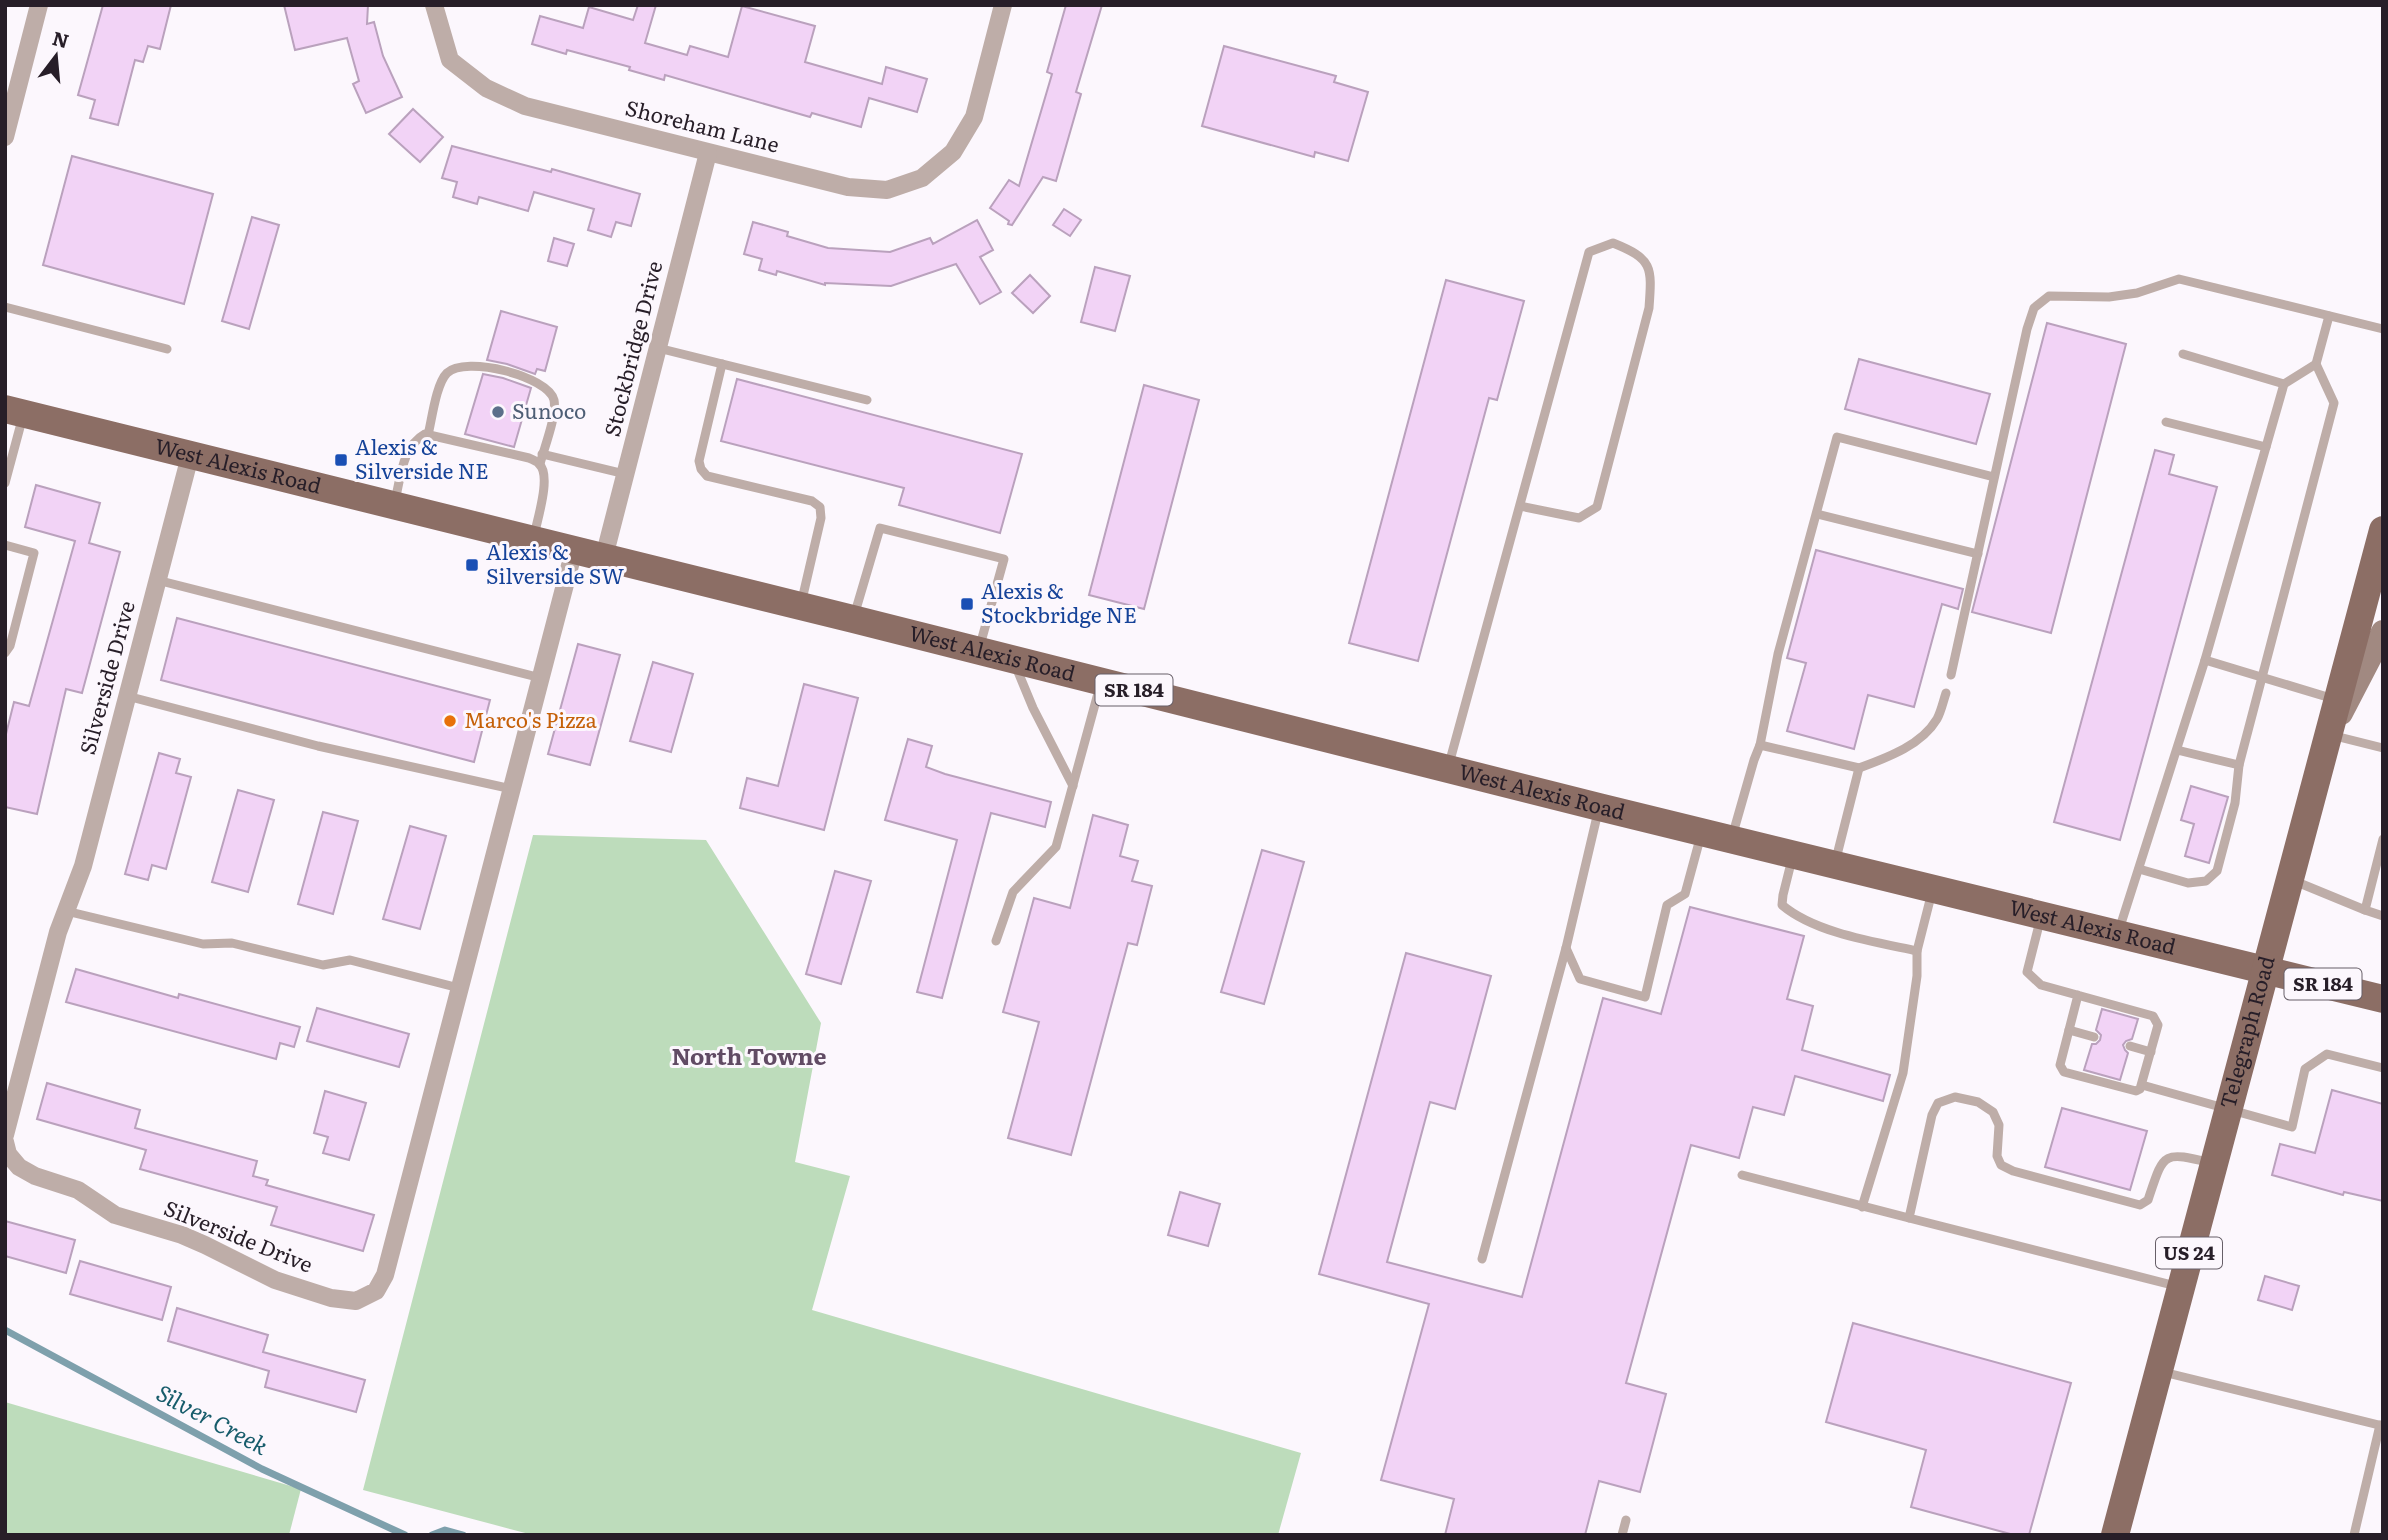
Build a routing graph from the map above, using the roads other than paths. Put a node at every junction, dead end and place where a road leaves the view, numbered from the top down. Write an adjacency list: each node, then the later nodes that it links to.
1 (39, 5): 4 (street)
2 (434, 5): 5 (street, Shoreham Lane)
3 (1003, 5): 5 (street, Shoreham Lane)
4 (5, 137)
5 (708, 153): 9 (street, Stockbridge Drive)
6 (5, 307): 10 (lane)
7 (2329, 316): 8 (lane); 13 (lane); 23 (lane)
8 (2383, 329)
9 (657, 348): 12 (lane); 22 (street, Stockbridge Drive)
10 (167, 349)
11 (2183, 354): 14 (lane)
12 (722, 364): 15 (lane); 35 (lane)
13 (2316, 364): 14 (lane); 43 (lane)
14 (2284, 384): 19 (lane)
15 (867, 400)
16 (14, 412): 20 (main road, West Alexis Road / SR 184); 24 (lane)
17 (2166, 422): 19 (lane)
18 (428, 435): 21 (lane); 21 (lane); 25 (lane)
19 (2266, 447): 41 (lane)
20 (190, 456): 25 (main road, West Alexis Road / SR 184); 34 (street, Silverside Drive)
21 (541, 459): 22 (lane); 29 (lane)
22 (625, 474): 33 (street, Stockbridge Drive)
23 (1994, 477): 27 (lane); 32 (lane)
24 (5, 483)
25 (393, 506): 29 (main road, West Alexis Road / SR 184)
26 (1520, 506): 26 (lane); 55 (lane)
27 (1817, 514): 32 (lane); 50 (lane)
28 (2383, 530): 48 (main road, Telegraph Road / US 24)
29 (533, 540): 31 (main road, West Alexis Road / SR 184)
30 (5, 545): 39 (lane)
31 (574, 550): 33 (main road, West Alexis Road / SR 184); 44 (street, Silverside Drive)
32 (1978, 554): 42 (lane)
33 (604, 557): 35 (main road, West Alexis Road / SR 184)
34 (158, 580): 44 (lane); 47 (street, Silverside Drive)
35 (800, 606): 36 (main road, West Alexis Road / SR 184)
36 (853, 619): 38 (main road, West Alexis Road / SR 184); 38 (lane)
37 (2383, 632): 49 (street)
38 (979, 650): 40 (main road, West Alexis Road / SR 184)
39 (5, 653)
40 (1013, 659): 45 (main road, West Alexis Road / SR 184); 56 (lane)
41 (2206, 660): 43 (lane); 52 (lane)
42 (1951, 675)
43 (2262, 677): 48 (lane); 53 (lane)
44 (541, 678): 57 (street, Silverside Drive)
45 (1101, 681): 55 (main road, West Alexis Road / SR 184); 56 (lane)
46 (1946, 693): 54 (lane)
47 (127, 696): 57 (lane); 68 (street, Silverside Drive)
48 (2337, 700): 49 (main road, Telegraph Road / US 24)
49 (2329, 735): 51 (lane); 65 (main road, Telegraph Road / US 24)
50 (1760, 746): 54 (lane); 60 (lane)
51 (2383, 748)
52 (2177, 750): 53 (lane); 64 (lane)
53 (2239, 765): 64 (lane)
54 (1858, 768): 63 (lane)
55 (1448, 769): 58 (main road, West Alexis Road / SR 184)
56 (1073, 786): 72 (lane)
57 (512, 789): 76 (street, Silverside Drive)
58 (1599, 807): 59 (main road, West Alexis Road / SR 184); 73 (lane)
59 (1702, 832): 60 (main road, West Alexis Road / SR 184); 73 (lane)
60 (1731, 839): 62 (main road, West Alexis Road / SR 184)
61 (2383, 839): 67 (lane)
62 (1793, 854): 63 (main road, West Alexis Road / SR 184); 74 (lane)
63 (1834, 864): 66 (main road, West Alexis Road / SR 184)
64 (2138, 869): 71 (lane)
65 (2288, 878): 67 (lane); 75 (main road, Telegraph Road / US 24)
66 (1933, 889): 69 (main road, West Alexis Road / SR 184); 74 (lane)
67 (2365, 910): 70 (lane)
68 (66, 911): 76 (lane); 86 (street, Silverside Drive)
69 (2041, 916): 71 (main road, West Alexis Road / SR 184); 77 (lane)
70 (2383, 916)
71 (2118, 935): 75 (main road, West Alexis Road / SR 184)
72 (996, 941)
73 (1566, 948): 92 (lane)
74 (1917, 951): 90 (lane)
75 (2263, 970): 78 (main road, SR 184); 85 (main road, Telegraph Road / US 24)
76 (459, 988): 87 (street, Silverside Drive)
77 (2078, 995): 79 (lane); 82 (lane)
78 (2383, 999)
79 (2069, 1030): 80 (lane); 84 (lane)
80 (2094, 1037)
81 (2130, 1046): 82 (lane)
82 (2151, 1052): 84 (lane)
83 (2383, 1068): 85 (lane)
84 (2141, 1085): 85 (lane)
85 (2227, 1108): 88 (main road, Telegraph Road / US 24)
86 (5, 1135)
87 (5, 1142)
88 (2213, 1164): 91 (lane); 93 (main road, Telegraph Road / US 24)
89 (1742, 1175): 90 (lane)
90 (1861, 1206): 91 (lane)
91 (1909, 1218): 93 (lane)
92 (1482, 1259)
93 (2180, 1287): 94 (main road, Telegraph Road / US 24)
94 (2158, 1371): 95 (lane); 98 (main road, Telegraph Road / US 24)
95 (2382, 1426): 99 (lane)
96 (1626, 1520): 97 (lane)
97 (1622, 1535)
98 (2115, 1535)
99 (2354, 1535)

